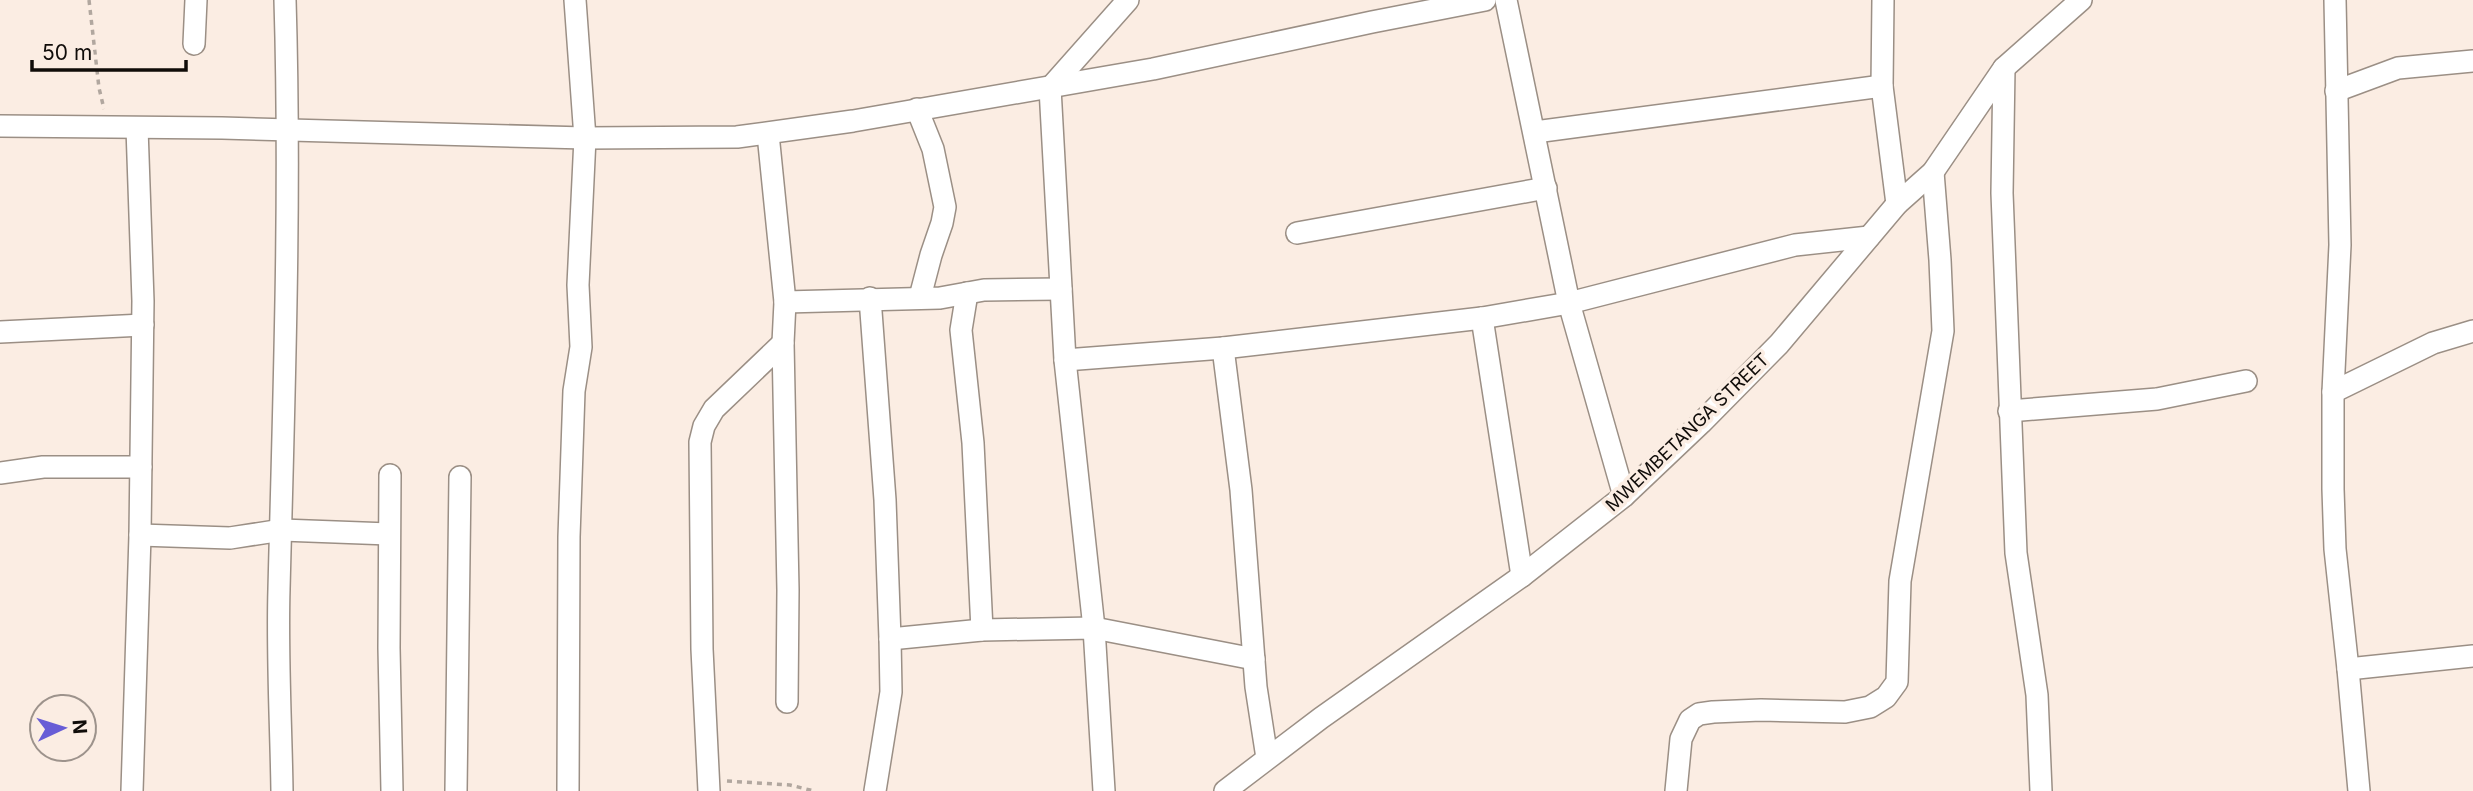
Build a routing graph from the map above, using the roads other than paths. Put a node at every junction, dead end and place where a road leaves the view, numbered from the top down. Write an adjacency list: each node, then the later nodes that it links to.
1 (196, 0): 10 (street)
2 (285, 0): 19 (street)
3 (575, 0): 22 (street)
4 (1128, 0): 14 (street)
5 (1485, 0): 14 (street)
6 (1506, 0): 20 (street)
7 (1883, 0): 13 (street)
8 (2081, 0): 12 (street, MWEMBETANGA STREET)
9 (2335, 0): 15 (street)
10 (194, 44)
11 (2473, 61): 15 (street)
12 (2004, 68): 23 (street, MWEMBETANGA STREET); 43 (street)
13 (1882, 86): 20 (street); 25 (street)
14 (1050, 88): 16 (street); 28 (street)
15 (2336, 91): 42 (street)
16 (917, 109): 21 (street); 30 (street)
17 (0, 126): 18 (street)
18 (137, 128): 19 (street); 35 (street)
19 (288, 130): 22 (street); 49 (street)
20 (1535, 132): 24 (street)
21 (768, 134): 22 (street); 32 (street)
22 (585, 138): 66 (street)
23 (1933, 172): 25 (street, MWEMBETANGA STREET); 70 (street)
24 (1546, 188): 26 (street); 33 (street)
25 (1897, 204): 27 (street, MWEMBETANGA STREET)
26 (1297, 233)
27 (1868, 237): 33 (street); 48 (street, MWEMBETANGA STREET)
28 (1061, 289): 29 (street); 40 (street)
29 (967, 293): 30 (street); 54 (street)
30 (920, 297): 31 (street)
31 (870, 298): 32 (street); 55 (street)
32 (785, 302): 38 (street)
33 (1569, 303): 34 (street); 48 (street)
34 (1482, 318): 39 (street); 52 (street)
35 (143, 325): 37 (street); 44 (street)
36 (2473, 331): 42 (street)
37 (0, 332)
38 (783, 343): 59 (street); 61 (street)
39 (1223, 348): 40 (street); 57 (street)
40 (1065, 360): 53 (street)
41 (2246, 381): 43 (street)
42 (2333, 392): 58 (street)
43 (2009, 411): 71 (street)
44 (141, 467): 45 (street); 51 (street)
45 (0, 473)
46 (390, 475): 50 (street)
47 (460, 477): 65 (street)
48 (1624, 496): 52 (street, MWEMBETANGA STREET)
49 (282, 530): 50 (street); 51 (street); 63 (street)
50 (389, 534): 64 (street)
51 (140, 535): 62 (street)
52 (1522, 576): 60 (street, MWEMBETANGA STREET)
53 (1094, 628): 54 (street); 57 (street); 68 (street)
54 (982, 630): 55 (street)
55 (890, 639): 67 (street)
56 (2473, 656): 58 (street)
57 (1254, 659): 60 (street)
58 (2348, 670): 72 (street)
59 (787, 702)
60 (1267, 758): 69 (street, MWEMBETANGA STREET)
61 (708, 785)
62 (132, 791)
63 (282, 791)
64 (392, 791)
65 (456, 791)
66 (568, 791)
67 (875, 791)
68 (1104, 791)
69 (1224, 791)
70 (1676, 791)
71 (2041, 791)
72 (2358, 791)

